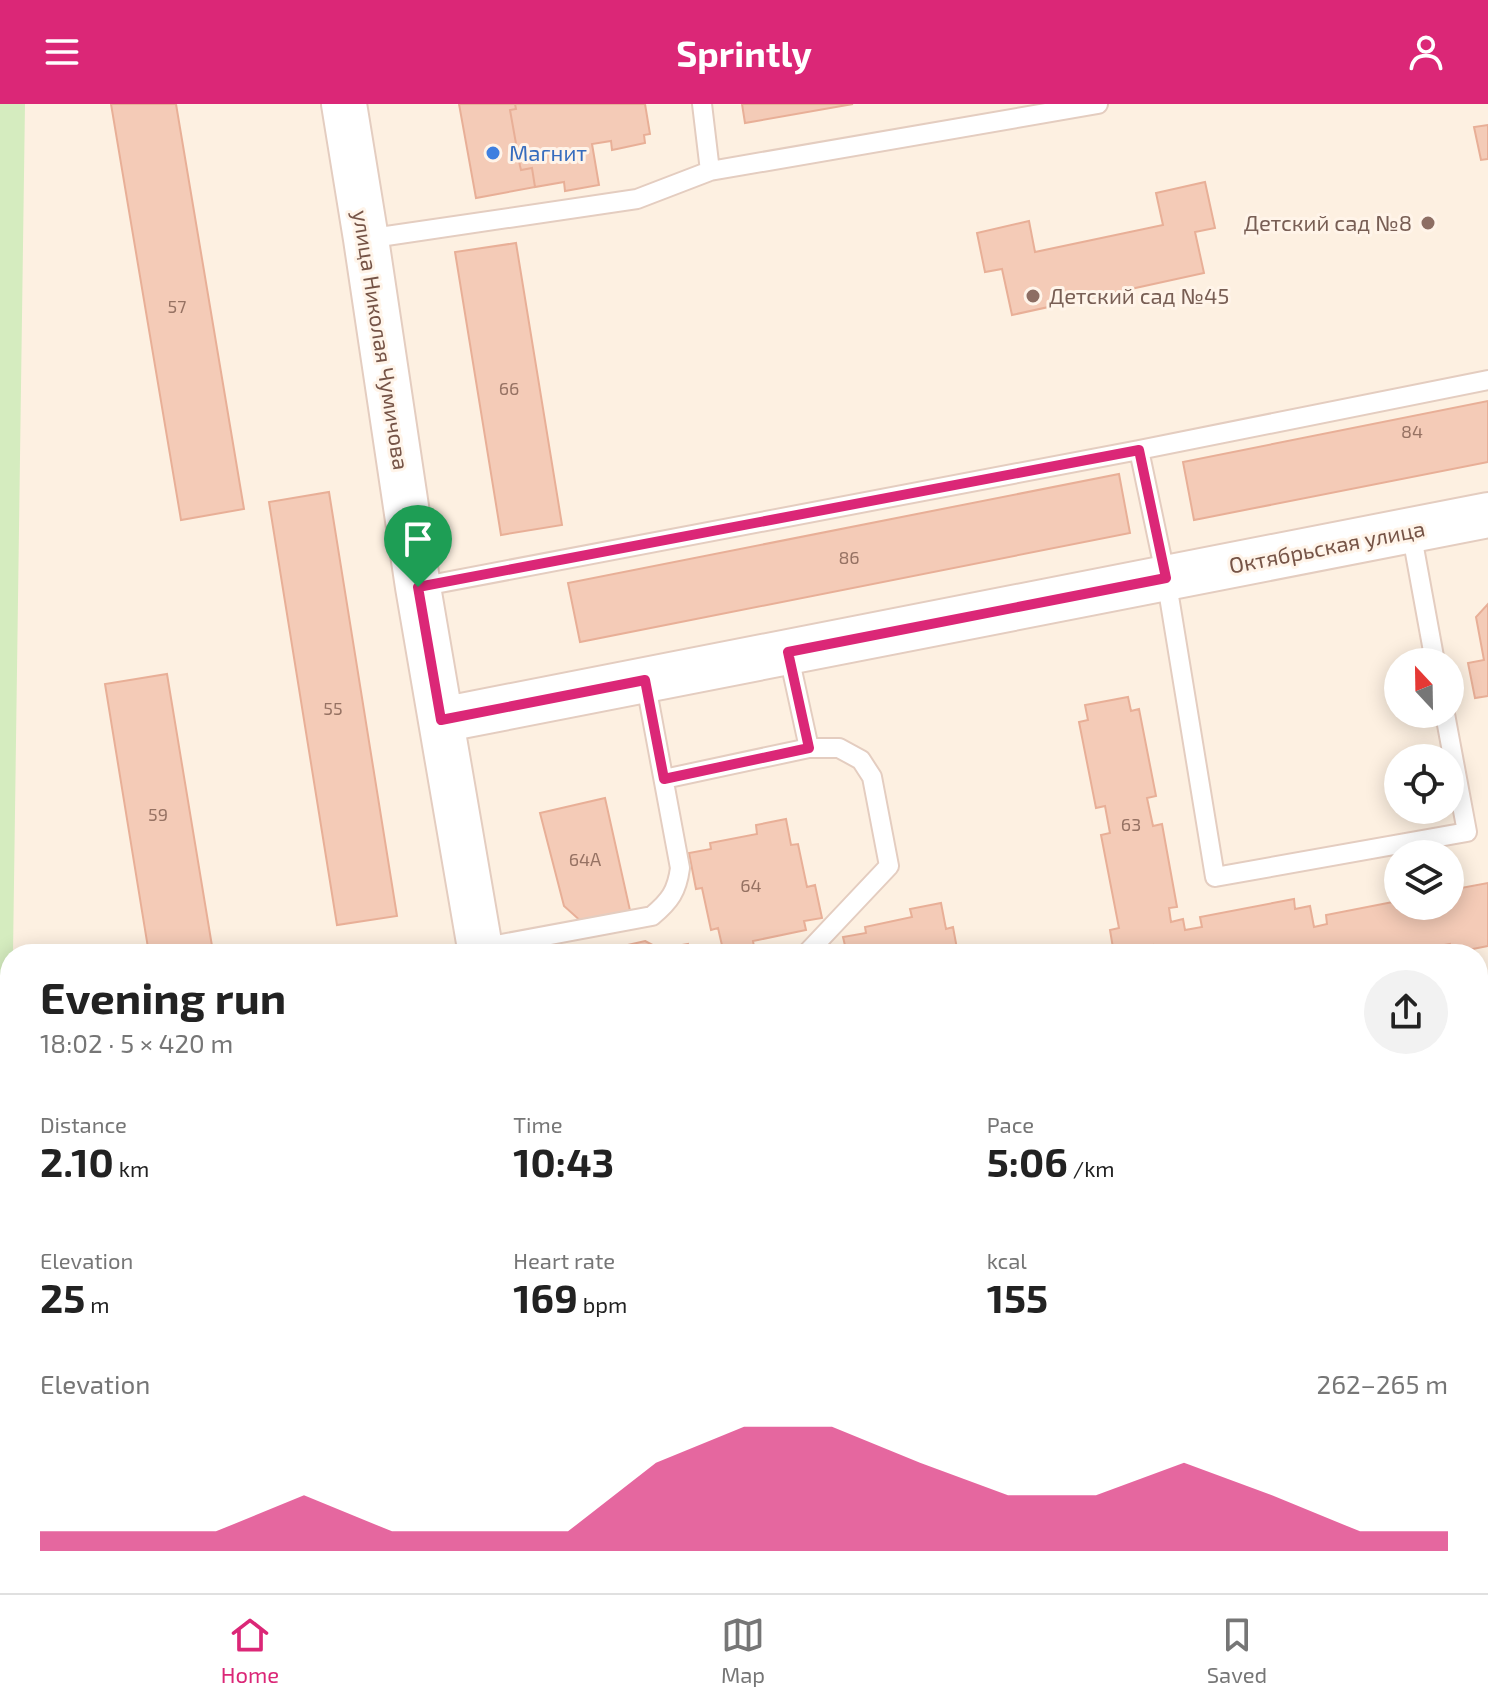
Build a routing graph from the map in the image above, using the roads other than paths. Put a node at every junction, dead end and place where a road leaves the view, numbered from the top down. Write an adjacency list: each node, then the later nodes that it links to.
1 (344, 104): 5 (street, улица Николая Чумичова)
2 (702, 104): 4 (lane)
3 (1098, 104): 4 (lane)
4 (710, 171): 5 (lane)
5 (366, 239): 11 (street, улица Николая Чумичова)
6 (1488, 380): 7 (lane)
7 (1139, 450): 10 (lane); 11 (lane)
8 (1488, 515): 9 (street, Октябрьская улица)
9 (1411, 531): 10 (street, Октябрьская улица); 12 (lane)
10 (1166, 578): 13 (street, Октябрьская улица); 16 (lane)
11 (418, 587): 15 (street, улица Николая Чумичова)
12 (1432, 648)
13 (788, 652): 14 (street, Октябрьская улица); 17 (lane)
14 (645, 680): 15 (street, Октябрьская улица); 18 (lane)
15 (441, 720): 19 (street, улица Николая Чумичова)
16 (1448, 728)
17 (809, 748): 18 (lane); 21 (lane)
18 (664, 779): 20 (lane)
19 (480, 944)
20 (515, 944)
21 (815, 944)

